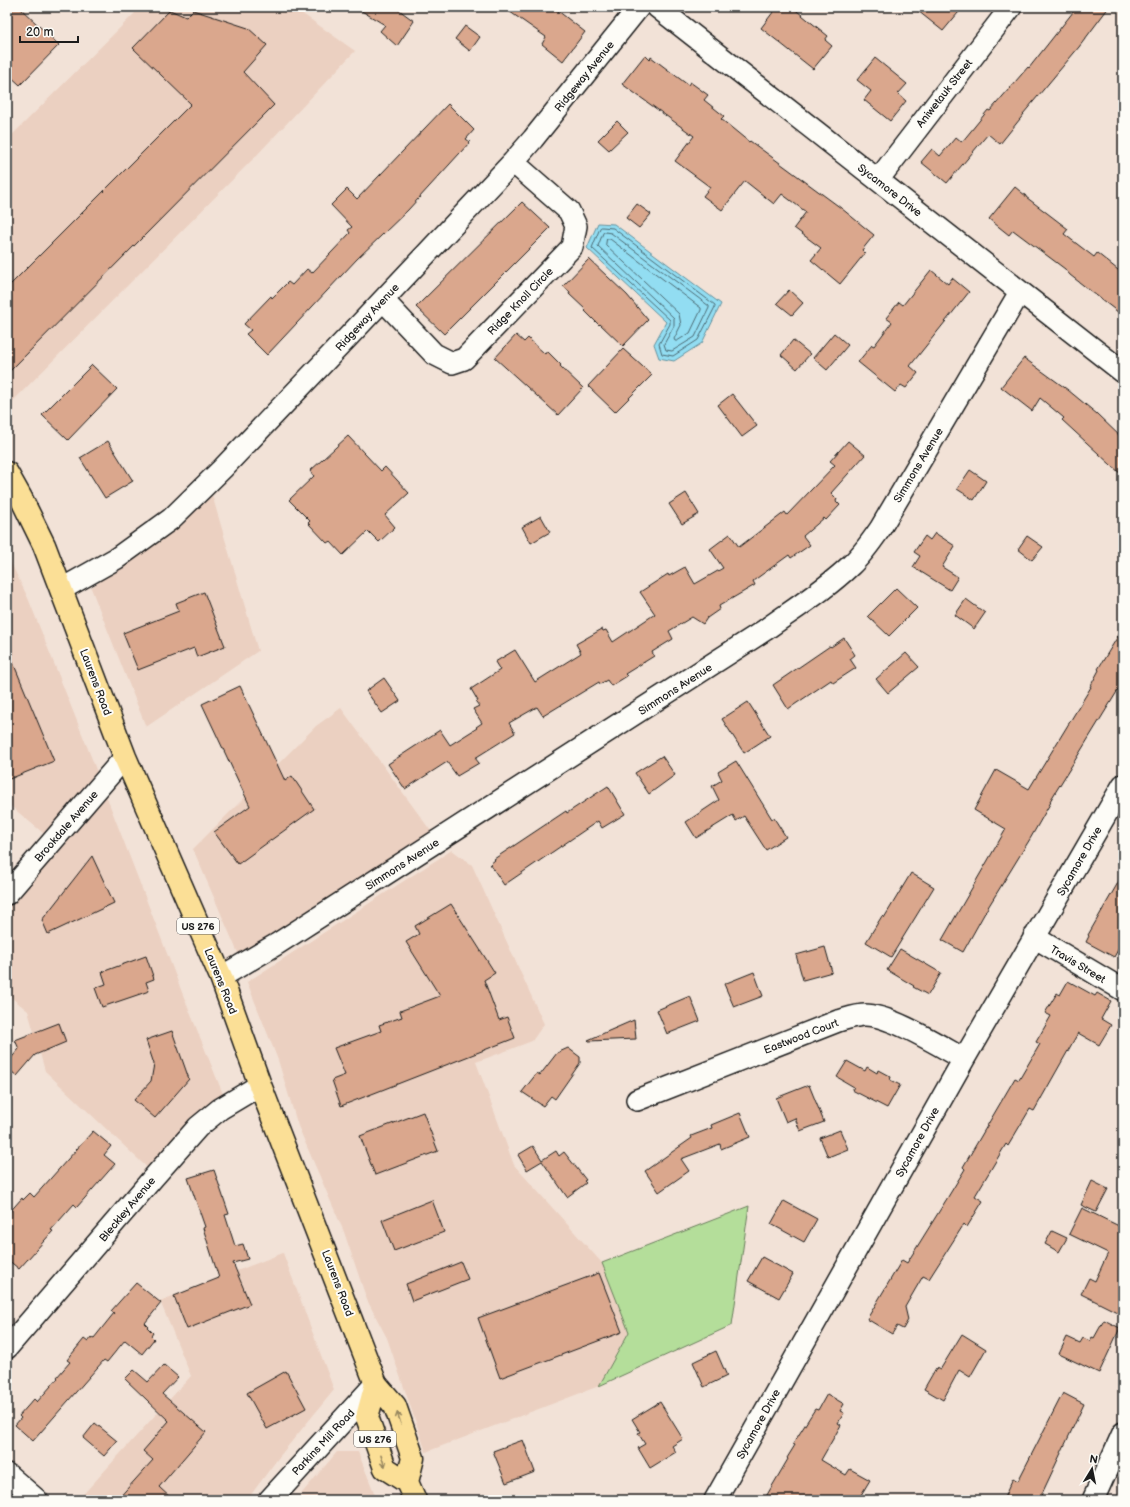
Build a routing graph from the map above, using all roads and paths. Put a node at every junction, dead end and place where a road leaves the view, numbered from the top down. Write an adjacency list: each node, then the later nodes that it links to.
1 (639, 7): 4 (street, Ridgeway Avenue)
2 (657, 7): 5 (street, Sycamore Drive)
3 (1011, 7): 5 (street, Aniwetauk Street)
4 (513, 162): 7 (street, Ridgeway Avenue); 7 (street, Ridge Knoll Circle)
5 (878, 180): 6 (street, Sycamore Drive)
6 (1020, 292): 8 (street, Sycamore Drive); 15 (street, Simmons Avenue)
7 (383, 300): 10 (street, Ridgeway Avenue)
8 (1123, 372)
9 (7, 473): 10 (main road, Laurens Road / US 276)
10 (62, 589): 11 (main road, Laurens Road / US 276)
11 (125, 757): 13 (street, Brookdale Avenue); 15 (main road, Laurens Road / US 276)
12 (1123, 785): 14 (street, Sycamore Drive)
13 (7, 894)
14 (1034, 937): 16 (street, Travis Street); 17 (street, Sycamore Drive)
15 (221, 977): 18 (main road, Laurens Road / US 276)
16 (1123, 990)
17 (964, 1059): 19 (street, Eastwood Court); 27 (street, Sycamore Drive)
18 (260, 1084): 20 (street, Bleckley Avenue); 21 (main road, Laurens Road / US 276)
19 (637, 1100)
20 (7, 1348)
21 (376, 1384): 24 (main road, Laurens Road / US 276, one-way to 21); 24 (main road, Laurens Road / US 276, one-way to 24); 26 (street, Parkins Mill Road)
22 (1123, 1433): 28 (street)
23 (7, 1474): 25 (street)
24 (411, 1491)
25 (37, 1500)
26 (270, 1500)
27 (715, 1500)
28 (1092, 1500)

